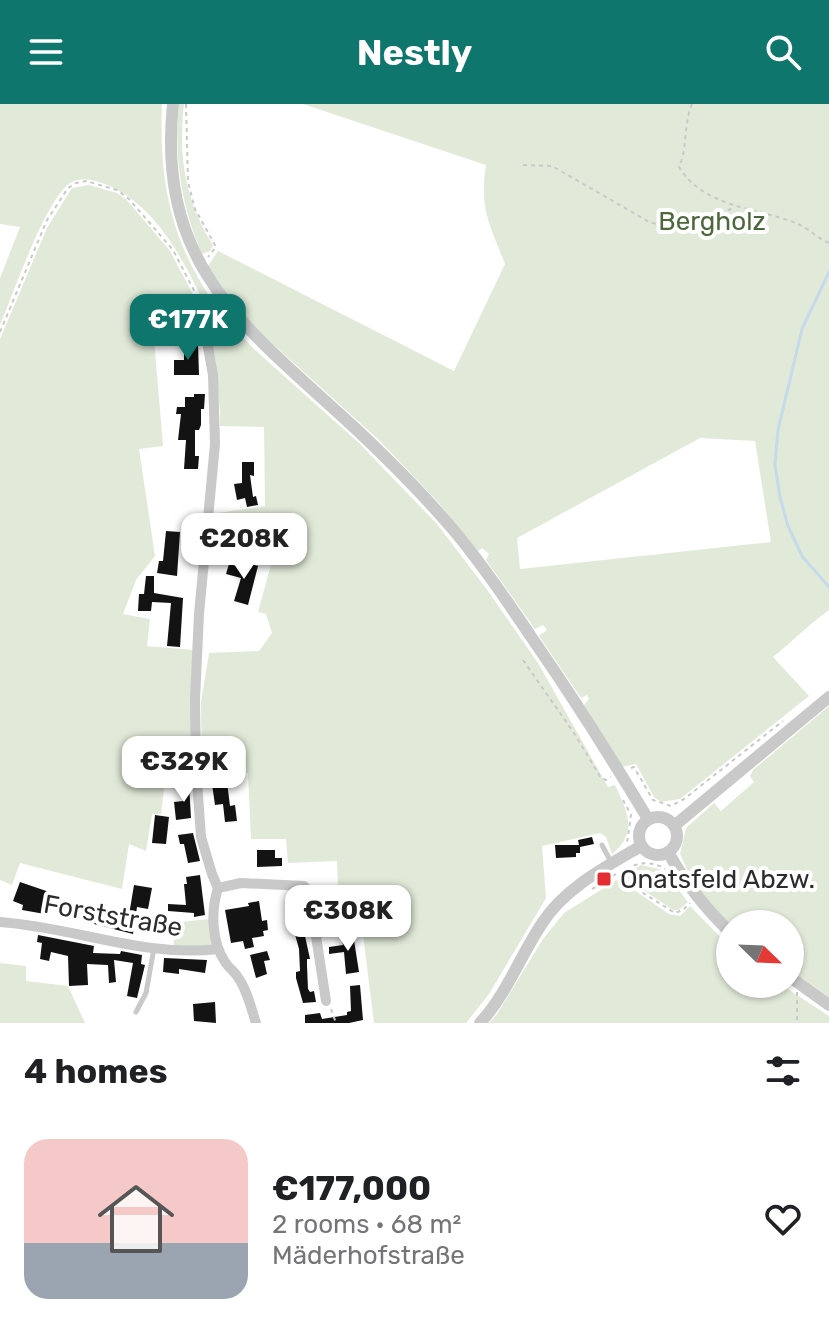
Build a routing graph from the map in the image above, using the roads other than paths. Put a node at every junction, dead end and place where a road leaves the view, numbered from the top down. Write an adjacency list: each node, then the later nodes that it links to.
1 (173, 104): 2 (street)
2 (222, 300): 4 (street); 10 (street)
3 (829, 697): 5 (street)
4 (648, 819): 5 (street); 7 (street)
5 (674, 826): 8 (street)
6 (602, 845): 9 (lane)
7 (641, 846): 8 (street); 9 (street)
8 (668, 852): 13 (street)
9 (612, 863): 22 (street)
10 (218, 888): 11 (street); 16 (street)
11 (309, 891): 12 (lane); 18 (street)
12 (369, 891)
13 (716, 918)
14 (0, 922): 15 (street, Forststraße)
15 (154, 947): 16 (street, Forststraße); 20 (lane)
16 (218, 949): 21 (street)
17 (804, 987): 19 (street)
18 (326, 1001)
19 (829, 1005)
20 (136, 1012)
21 (256, 1023)
22 (480, 1023)

